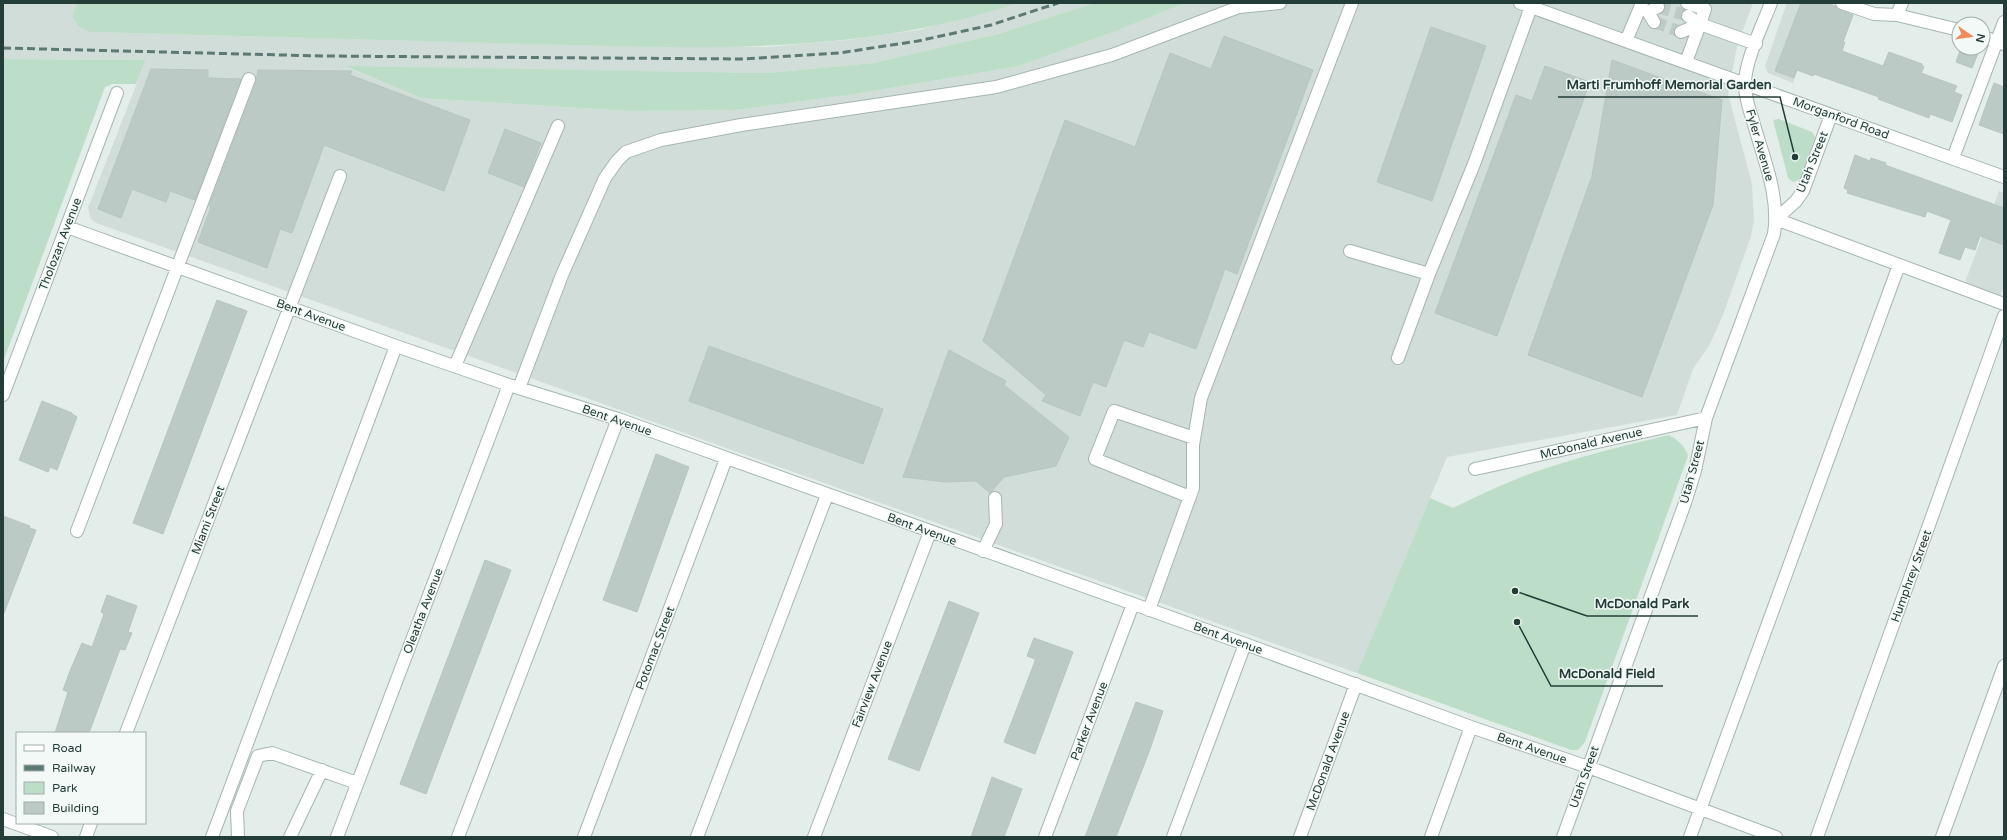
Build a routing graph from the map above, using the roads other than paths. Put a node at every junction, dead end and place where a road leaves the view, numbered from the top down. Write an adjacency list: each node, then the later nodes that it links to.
1 (1280, 3): 39 (street, Oleatha Avenue)
2 (1352, 3): 43 (street)
3 (1687, 3): 12 (street)
4 (1771, 3): 17 (street, Fyler Avenue)
5 (1842, 3): 9 (street)
6 (1902, 3): 9 (street)
7 (1526, 5): 15 (street, Morganford Road); 32 (street)
8 (1648, 11): 15 (street)
9 (1897, 15): 13 (street)
10 (1688, 16): 12 (street)
11 (2004, 22): 16 (street)
12 (1700, 24): 14 (street); 17 (street); 18 (street)
13 (1951, 28)
14 (1682, 32)
15 (1626, 41): 18 (street, Morganford Road)
16 (2000, 43): 24 (street)
17 (1756, 44): 20 (street, Fyler Avenue)
18 (1686, 62): 20 (street, Morganford Road)
19 (249, 79): 31 (street)
20 (1745, 84): 22 (street, Morganford Road); 27 (street, Fyler Avenue)
21 (117, 93): 28 (street, Tholozan Avenue)
22 (1831, 115): 24 (street, Morganford Road); 27 (street, Utah Street)
23 (558, 126): 38 (street)
24 (1953, 158): 26 (street, Morganford Road)
25 (340, 176): 34 (street, Miami Street)
26 (2004, 177)
27 (1776, 219): 30 (street); 41 (street, Utah Street)
28 (67, 227): 31 (street, Bent Avenue); 40 (street, Tholozan Avenue)
29 (1350, 251): 32 (street)
30 (1899, 265): 33 (street); 62 (street)
31 (179, 267): 34 (street, Bent Avenue); 49 (street)
32 (1429, 274): 37 (street)
33 (2004, 304)
34 (290, 308): 36 (street, Bent Avenue); 58 (street, Miami Street)
35 (2004, 316): 84 (street, Humphrey Street)
36 (396, 346): 38 (street, Bent Avenue); 69 (street)
37 (1398, 358)
38 (455, 366): 39 (street, Bent Avenue)
39 (514, 386): 42 (street, Bent Avenue); 61 (street, Oleatha Avenue)
40 (3, 395)
41 (1706, 418): 45 (street, McDonald Avenue); 59 (street, Utah Street)
42 (618, 419): 44 (street, Bent Avenue); 73 (street)
43 (1194, 438): 47 (street); 47 (street)
44 (726, 459): 46 (street, Bent Avenue); 74 (street, Potomac Street)
45 (1475, 469)
46 (827, 495): 50 (street, Bent Avenue); 75 (street)
47 (1190, 497): 53 (street)
48 (995, 498): 51 (street)
49 (77, 531)
50 (930, 532): 51 (street, Bent Avenue); 76 (street, Fairview Avenue)
51 (983, 551): 52 (street, Bent Avenue)
52 (1133, 604): 53 (street, Bent Avenue); 77 (street, Parker Avenue)
53 (1149, 610): 54 (street, Bent Avenue)
54 (1245, 644): 56 (street, Bent Avenue); 78 (street)
55 (2004, 666): 85 (street)
56 (1356, 684): 57 (street, Bent Avenue); 79 (street, McDonald Avenue)
57 (1471, 727): 59 (street, Bent Avenue); 80 (street)
58 (126, 732)
59 (1588, 767): 62 (street, Bent Avenue); 81 (street, Utah Street)
60 (322, 770): 61 (street); 70 (street); 71 (street)
61 (358, 783): 72 (street, Oleatha Avenue)
62 (1700, 809): 82 (street); 83 (street, Bent Avenue)
63 (3, 819): 64 (street)
64 (16, 824)
65 (17, 824): 67 (street)
66 (91, 824): 68 (street)
67 (52, 837)
68 (86, 837)
69 (212, 837)
70 (238, 837)
71 (290, 837)
72 (337, 837)
73 (458, 837)
74 (584, 837)
75 (697, 837)
76 (814, 837)
77 (1045, 837)
78 (1173, 837)
79 (1300, 837)
80 (1431, 837)
81 (1562, 837)
82 (1690, 837)
83 (1776, 837)
84 (1817, 837)
85 (1942, 837)

